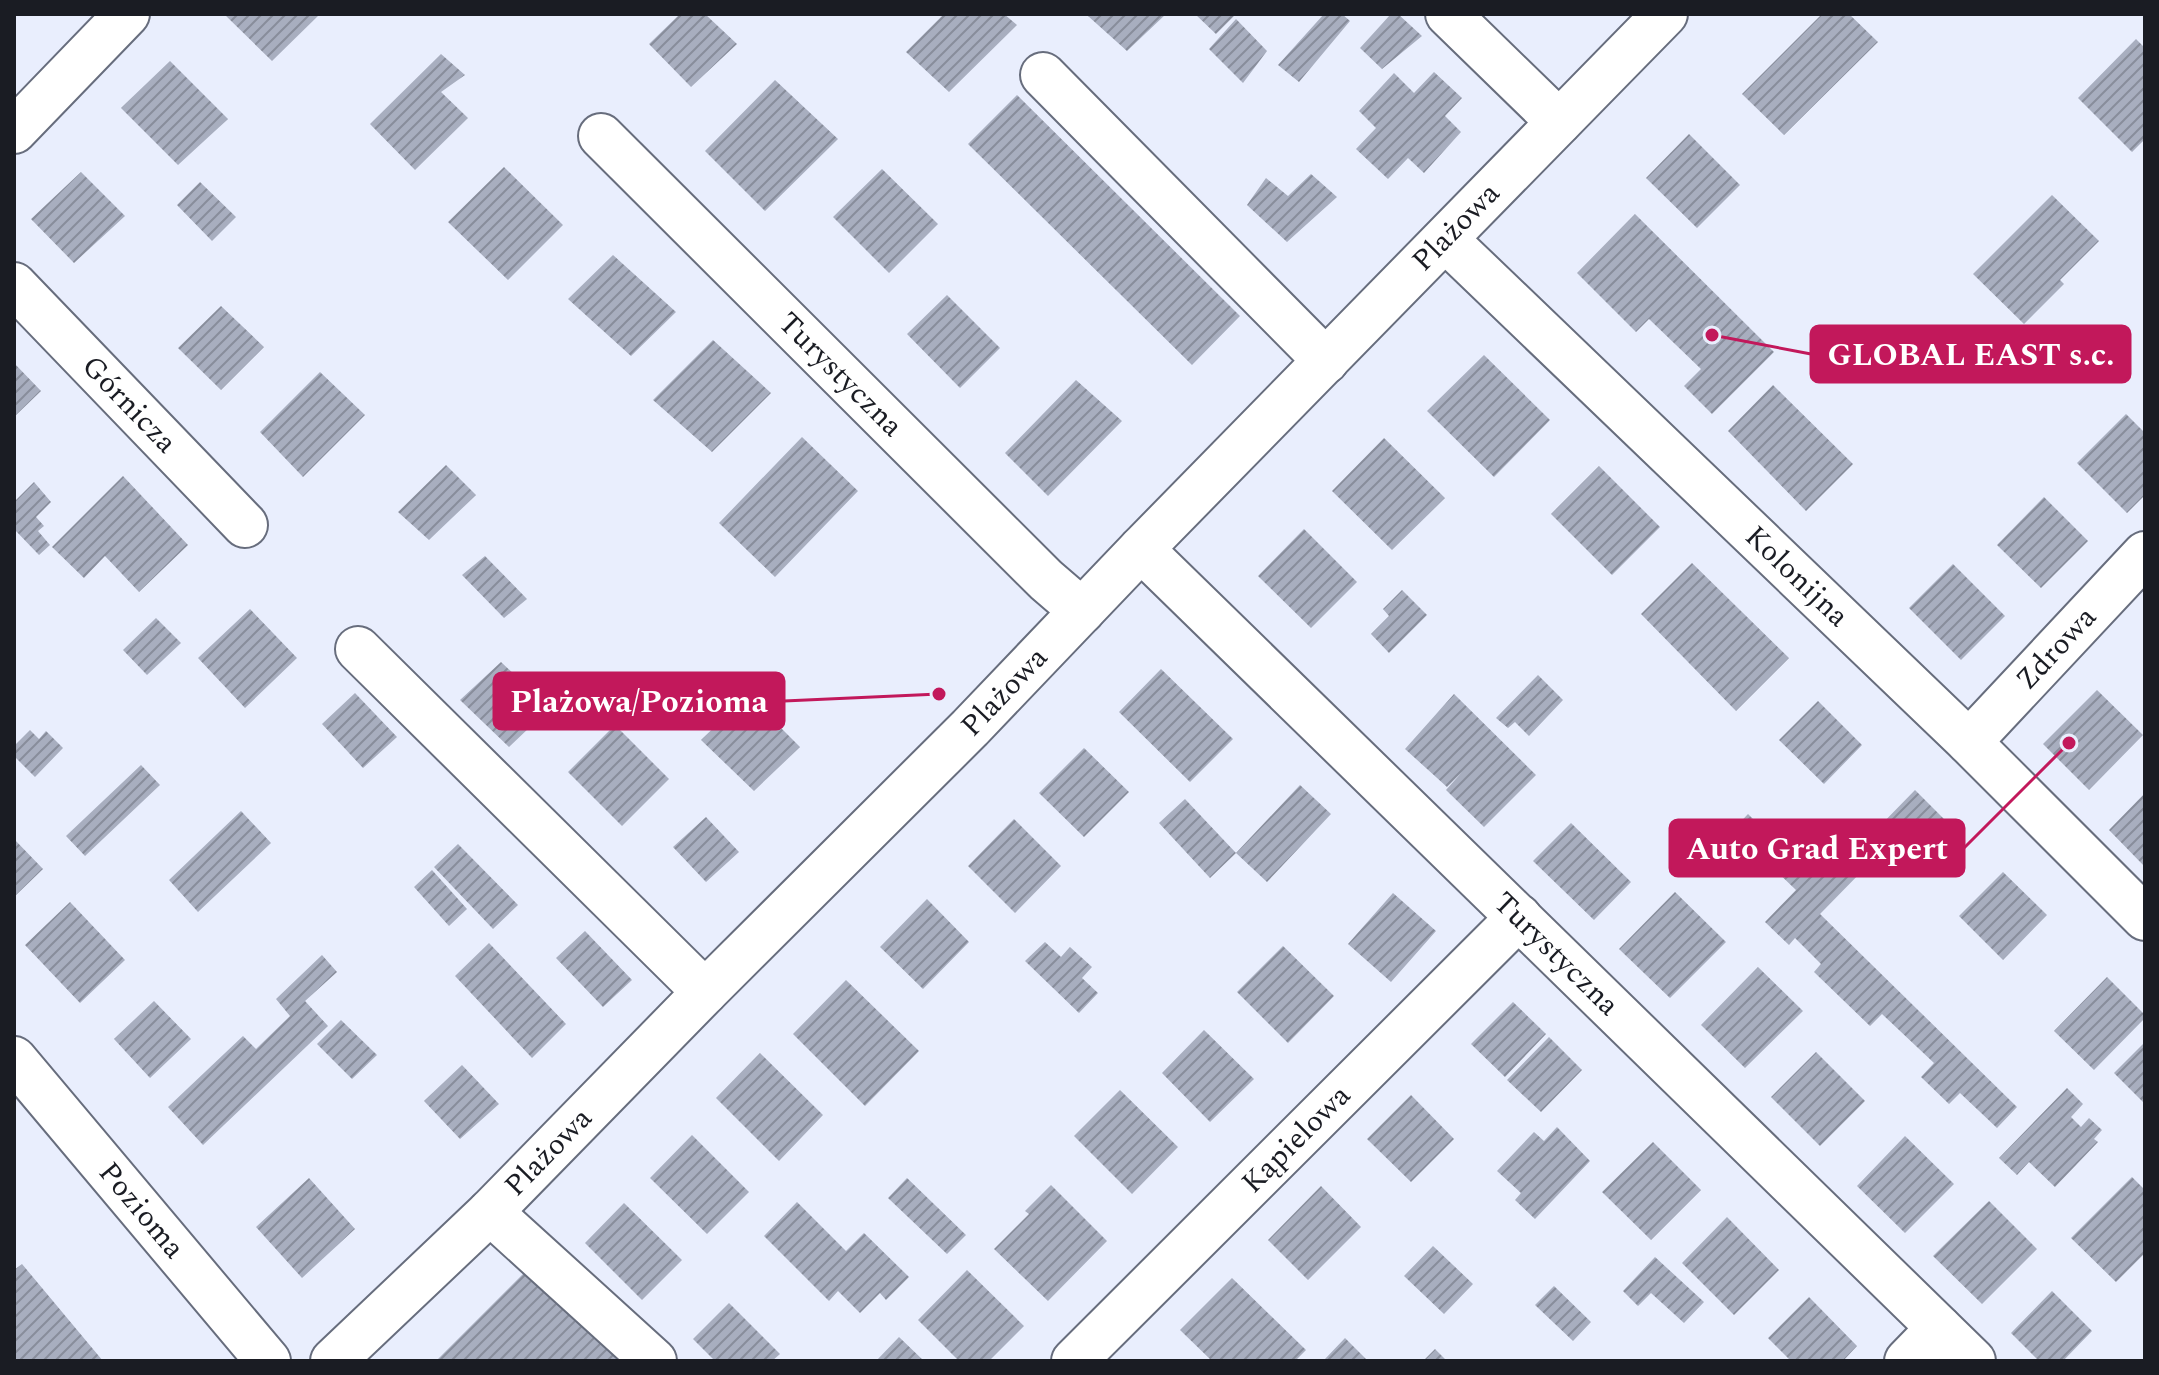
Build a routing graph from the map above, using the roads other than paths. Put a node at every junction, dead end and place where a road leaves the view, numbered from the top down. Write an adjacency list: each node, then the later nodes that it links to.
1 (127, 14): 6 (street)
2 (1448, 14): 5 (street)
3 (1665, 14): 5 (street, Plażowa)
4 (1043, 75): 10 (street)
5 (1559, 122): 8 (street, Plażowa)
6 (14, 131)
7 (601, 136): 14 (street, Turystyczna)
8 (1446, 240): 10 (street, Plażowa); 16 (street, Kolonijna)
9 (14, 285): 11 (street, Górnicza)
10 (1326, 361): 12 (street, Plażowa)
11 (245, 525)
12 (1141, 549): 14 (street, Plażowa); 17 (street, Turystyczna)
13 (2145, 554): 16 (street, Zdrowa)
14 (1082, 611): 19 (street, Plażowa)
15 (358, 649): 19 (street)
16 (1969, 742): 18 (street, Kolonijna)
17 (1519, 917): 22 (street, Turystyczna); 26 (street, Kąpielowa)
18 (2145, 918)
19 (705, 992): 21 (street, Plażowa)
20 (14, 1059): 23 (street, Pozioma)
21 (490, 1212): 24 (street, Plażowa); 25 (street)
22 (1939, 1328): 27 (street); 28 (street, Turystyczna)
23 (268, 1361)
24 (333, 1361)
25 (654, 1361)
26 (1074, 1361)
27 (1907, 1361)
28 (1973, 1361)

